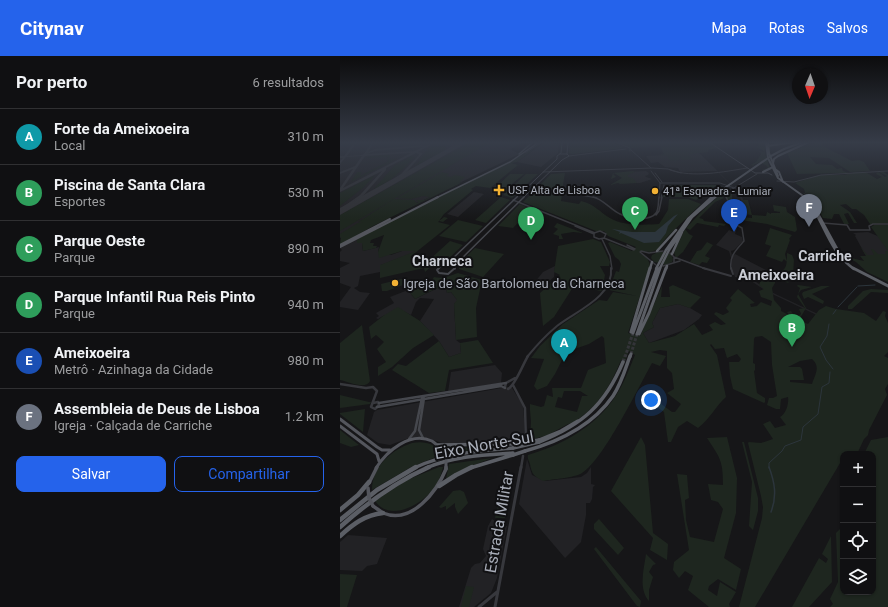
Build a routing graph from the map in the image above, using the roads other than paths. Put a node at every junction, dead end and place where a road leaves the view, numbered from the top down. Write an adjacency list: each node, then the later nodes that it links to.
1 (492, 168): 38 (main road)
2 (496, 168): 38 (main road)
3 (548, 168): 15 (main road)
4 (555, 168): 13 (main road)
5 (747, 168): 10 (street); 16 (main road)
6 (757, 168): 35 (highway, bridge)
7 (772, 168): 11 (highway)
8 (773, 168): 11 (highway)
9 (651, 169): 10 (street); 13 (street); 23 (street)
10 (654, 170): 24 (street)
11 (773, 171): 14 (highway); 16 (main road); 19 (highway); 21 (highway); 22 (highway)
12 (888, 171): 25 (street)
13 (550, 172): 15 (street); 26 (main road)
14 (763, 172): 16 (main road)
15 (542, 173): 29 (main road)
16 (757, 174): 17 (street); 18 (street)
17 (753, 175): 18 (street); 20 (street)
18 (751, 177): 20 (street)
19 (782, 178): 22 (highway); 25 (street)
20 (746, 179): 27 (street)
21 (777, 181): 22 (highway); 22 (street)
22 (783, 183): 25 (highway); 28 (highway)
23 (660, 184): 24 (street); 26 (street)
24 (664, 184): 26 (street); 27 (street)
25 (789, 184): 33 (highway)
26 (535, 187): 31 (main road)
27 (733, 188): 44 (street)
28 (802, 196): 30 (highway); 32 (highway)
29 (513, 200): 31 (street); 47 (main road)
30 (806, 202)
31 (519, 203): 36 (street); 50 (main road)
32 (818, 218): 33 (highway); 51 (highway)
33 (823, 223): 34 (street); 51 (highway)
34 (888, 224)
35 (683, 227): 40 (highway); 42 (highway); 42 (highway)
36 (594, 233): 37 (street); 37 (street)
37 (604, 238): 39 (street); 55 (street)
38 (340, 246)
39 (635, 249)
40 (657, 251): 41 (street); 42 (street)
41 (653, 252): 43 (street); 43 (street)
42 (669, 252): 44 (street); 46 (street); 48 (highway, bridge)
43 (650, 258): 45 (street)
44 (684, 261): 46 (street)
45 (652, 262): 48 (street); 52 (highway)
46 (673, 263): 49 (street)
47 (444, 264): 50 (main road); 50 (main road)
48 (659, 266): 49 (street); 52 (highway)
49 (667, 266): 52 (highway)
50 (455, 267)
51 (887, 285)
52 (643, 311)
53 (631, 354): 74 (highway, Eixo Norte-Sul, bridge)
54 (623, 362): 74 (highway, Eixo Norte-Sul, bridge)
55 (516, 377): 56 (street); 59 (street)
56 (509, 382): 57 (street); 59 (street)
57 (506, 383): 60 (street); 63 (main road)
58 (340, 384): 62 (street)
59 (513, 385): 60 (street); 61 (street)
60 (507, 388): 61 (street); 63 (main road)
61 (517, 392): 71 (street)
62 (376, 398): 64 (street); 65 (street)
63 (423, 398): 64 (main road); 66 (main road); 69 (main road, Eixo Norte-Sul); 70 (main road)
64 (378, 402): 65 (street); 66 (street)
65 (374, 403): 66 (street)
66 (377, 407)
67 (340, 419): 73 (main road)
68 (340, 426): 76 (main road)
69 (423, 439): 70 (main road); 72 (main road)
70 (407, 442): 73 (main road)
71 (526, 442)
72 (438, 445): 74 (highway); 78 (main road, bridge)
73 (391, 450): 76 (main road)
74 (513, 450): 78 (highway); 81 (highway, Eixo Norte-Sul); 82 (highway, Eixo Norte-Sul)
75 (523, 456): 84 (street, Estrada Militar)
76 (379, 461): 77 (main road)
77 (369, 482): 79 (highway); 80 (main road, bridge)
78 (439, 486): 80 (main road)
79 (340, 510)
80 (383, 513): 83 (highway)
81 (340, 520)
82 (340, 527)
83 (340, 536)
84 (498, 592): 85 (street); 86 (street, Estrada Militar)
85 (479, 607)
86 (495, 607)

